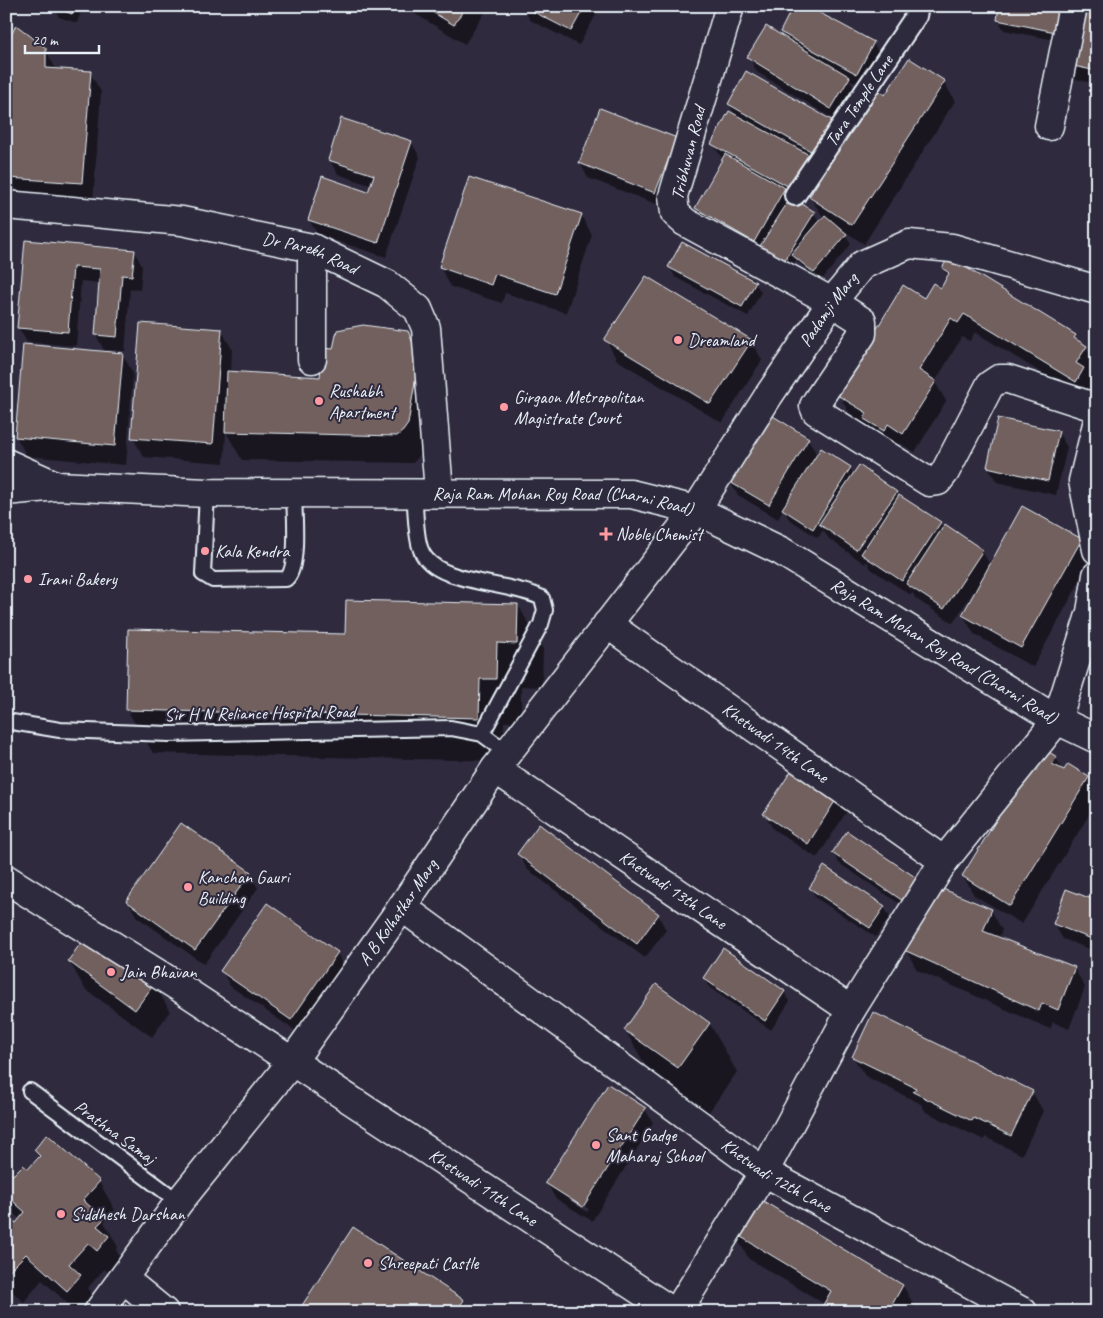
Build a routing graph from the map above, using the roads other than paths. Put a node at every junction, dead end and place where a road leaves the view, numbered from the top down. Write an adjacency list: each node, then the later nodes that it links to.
1 (730, 6): 9 (street, Tribhuvan Road)
2 (918, 6): 5 (street, Tara Temple Lane)
3 (1073, 6): 4 (street)
4 (1049, 126)
5 (795, 195)
6 (6, 205): 7 (street, Dr Parekh Road)
7 (312, 248): 10 (street); 17 (street, Dr Parekh Road)
8 (1097, 290): 9 (street, Padamji Marg)
9 (832, 302): 11 (street); 19 (street, Padamji Marg)
10 (312, 359)
11 (1097, 408)
12 (1097, 424): 20 (street)
13 (6, 463): 14 (street, Raja Ram Mohan Roy Road (Charni Road))
14 (57, 486): 15 (street, Raja Ram Mohan Roy Road (Charni Road)); 18 (street, Raja Ram Mohan Roy Road (Charni Road))
15 (6, 491)
16 (294, 492): 17 (street, Raja Ram Mohan Roy Road (Charni Road)); 18 (street, Raja Ram Mohan Roy Road (Charni Road)); 18 (lane)
17 (426, 492): 19 (street, Raja Ram Mohan Roy Road (Charni Road)); 25 (lane)
18 (207, 493)
19 (696, 510): 22 (street, A B Kolhatkar Marg); 23 (street, Raja Ram Mohan Roy Road (Charni Road))
20 (1097, 550)
21 (1097, 574): 23 (street)
22 (607, 624): 27 (street, A B Kolhatkar Marg); 28 (street, Khetwadi 14th Lane)
23 (1057, 720): 26 (street, Raja Ram Mohan Roy Road (Charni Road)); 28 (street)
24 (6, 721): 25 (lane, Sir H N Reliance Hospital Road)
25 (482, 734): 27 (lane, Sir H N Reliance Hospital Road)
26 (1097, 738)
27 (502, 761): 30 (street, A B Kolhatkar Marg); 31 (street, Khetwadi 13th Lane)
28 (944, 861): 31 (street)
29 (6, 879): 32 (street, Khetwadi 11th Lane)
30 (402, 907): 32 (street, A B Kolhatkar Marg); 34 (street, Khetwadi 12th Lane)
31 (851, 1010): 34 (street)
32 (291, 1063): 35 (street, A B Kolhatkar Marg); 39 (street, Khetwadi 11th Lane)
33 (30, 1091): 35 (lane, Prathna Samaj)
34 (764, 1172): 40 (street); 41 (street, Khetwadi 12th Lane)
35 (179, 1202): 36 (street, A B Kolhatkar Marg)
36 (124, 1279): 37 (street, A B Kolhatkar Marg); 38 (street)
37 (98, 1312)
38 (164, 1312)
39 (673, 1312)
40 (677, 1312)
41 (1023, 1312)

